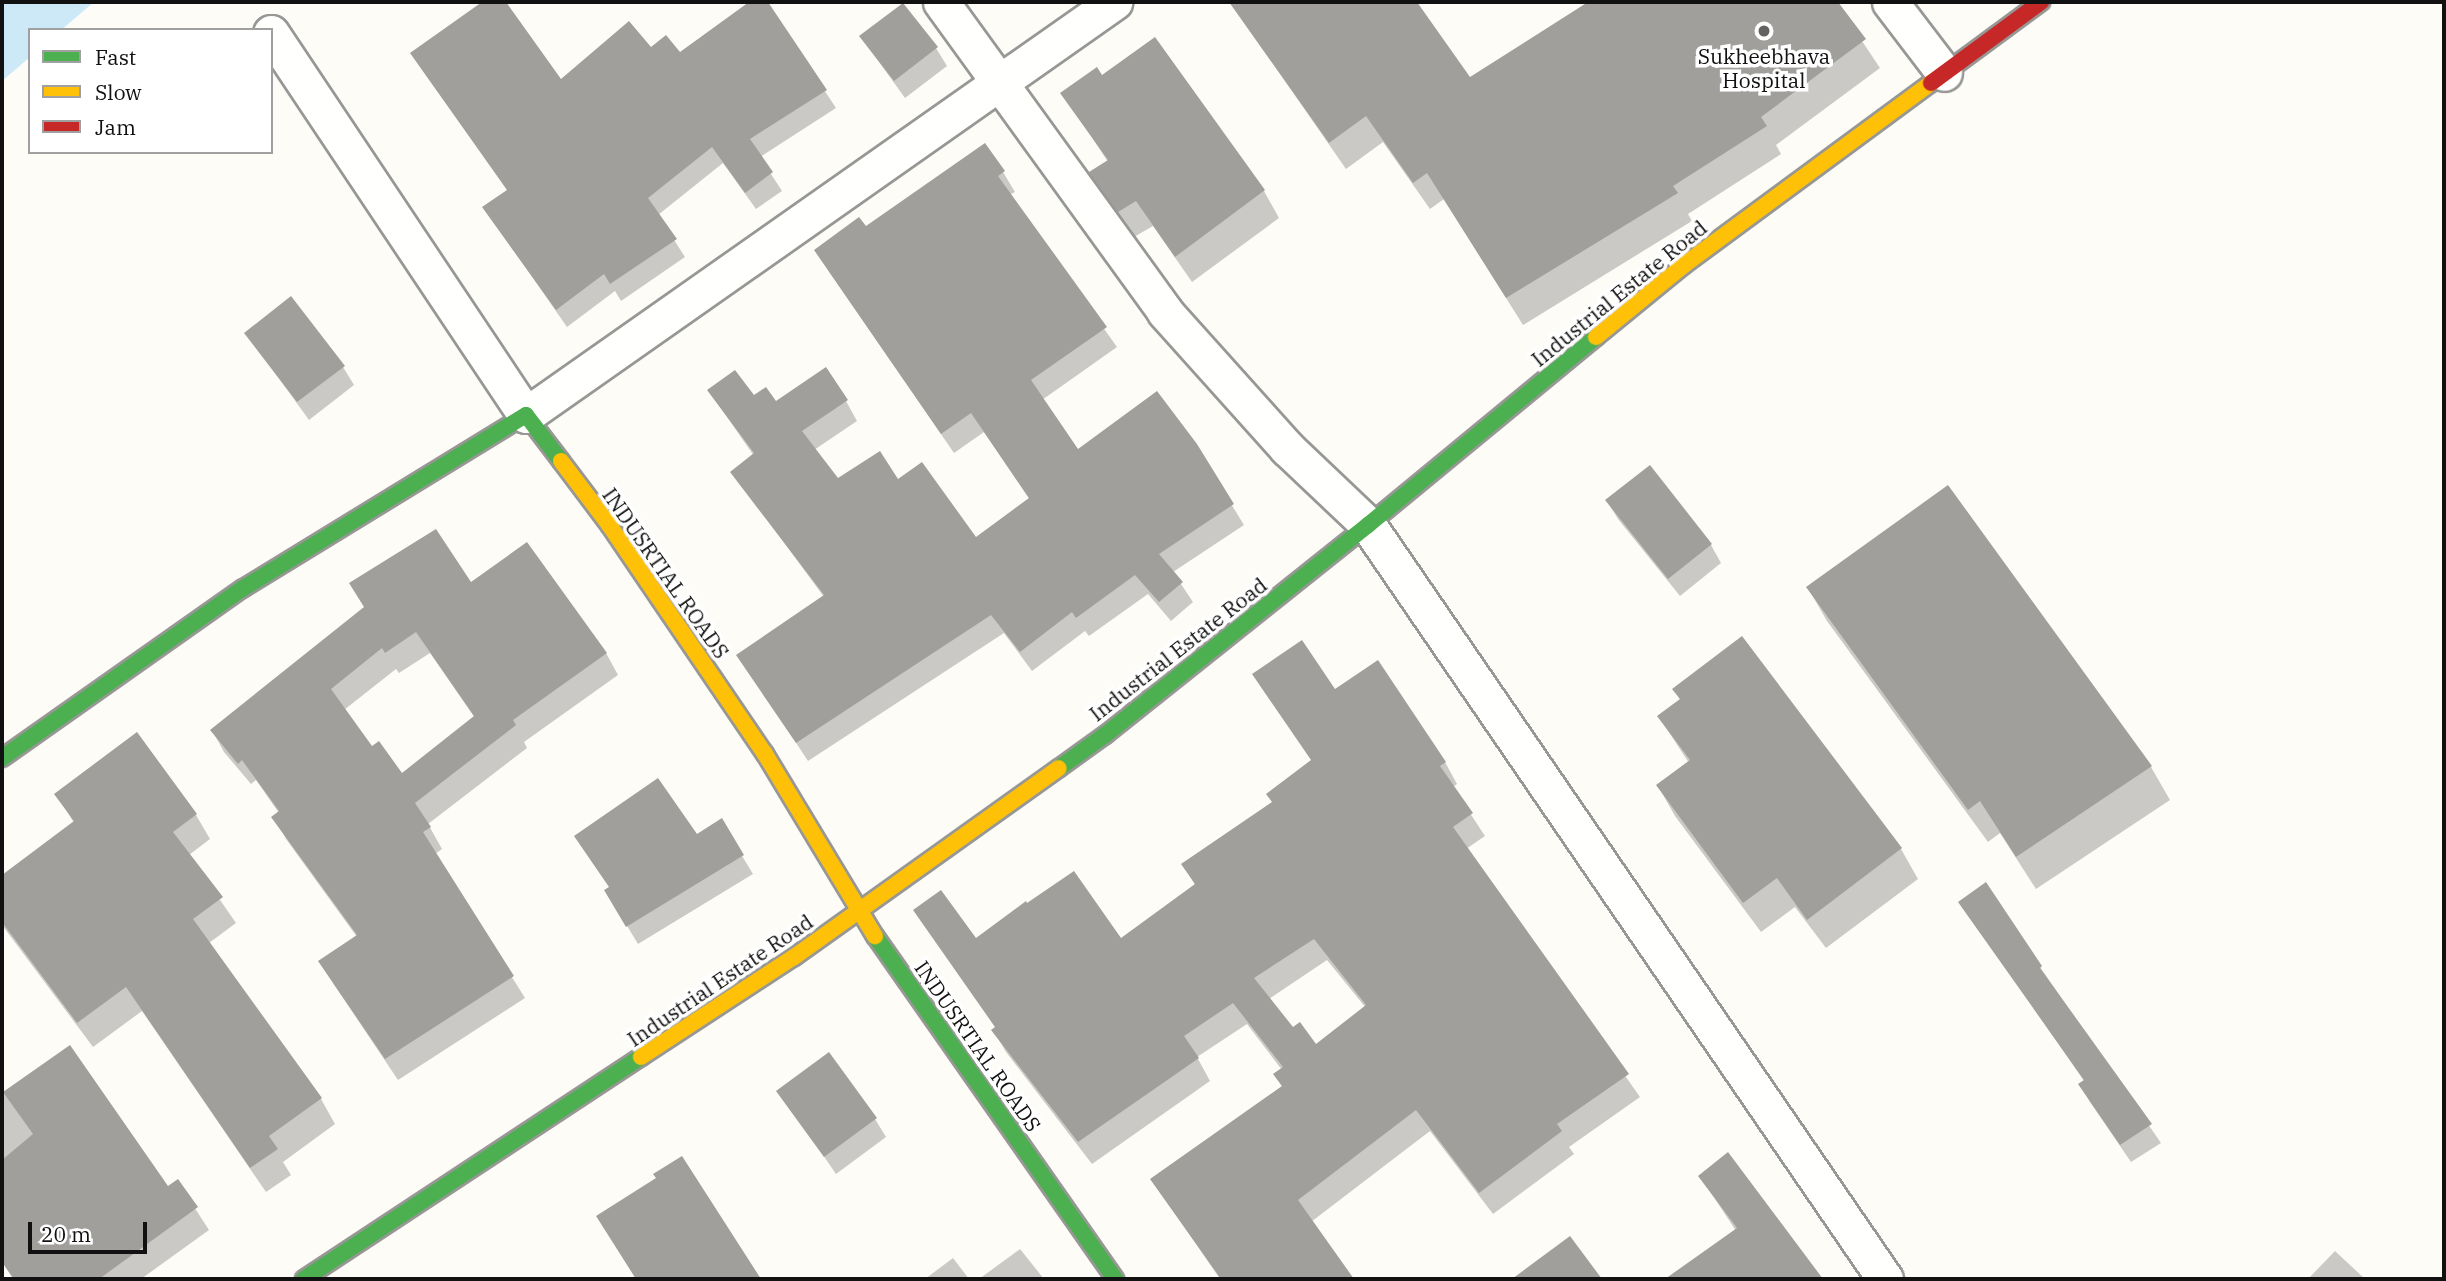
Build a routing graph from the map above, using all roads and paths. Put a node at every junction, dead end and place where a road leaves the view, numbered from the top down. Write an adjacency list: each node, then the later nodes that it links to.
1 (941, 2): 7 (street)
2 (1114, 2): 7 (street)
3 (1889, 2): 6 (street)
4 (2041, 2): 6 (main road, Industrial Estate Road)
5 (273, 36): 8 (street)
6 (1944, 73): 9 (main road, Industrial Estate Road)
7 (997, 82): 8 (street); 9 (street)
8 (526, 415): 10 (main road); 11 (main road, INDUSRTIAL ROADS)
9 (1367, 525): 11 (main road, Industrial Estate Road); 14 (street)
10 (2, 758)
11 (858, 912): 12 (main road, Industrial Estate Road); 13 (main road, INDUSRTIAL ROADS)
12 (304, 1279)
13 (1115, 1279)
14 (1885, 1279)

